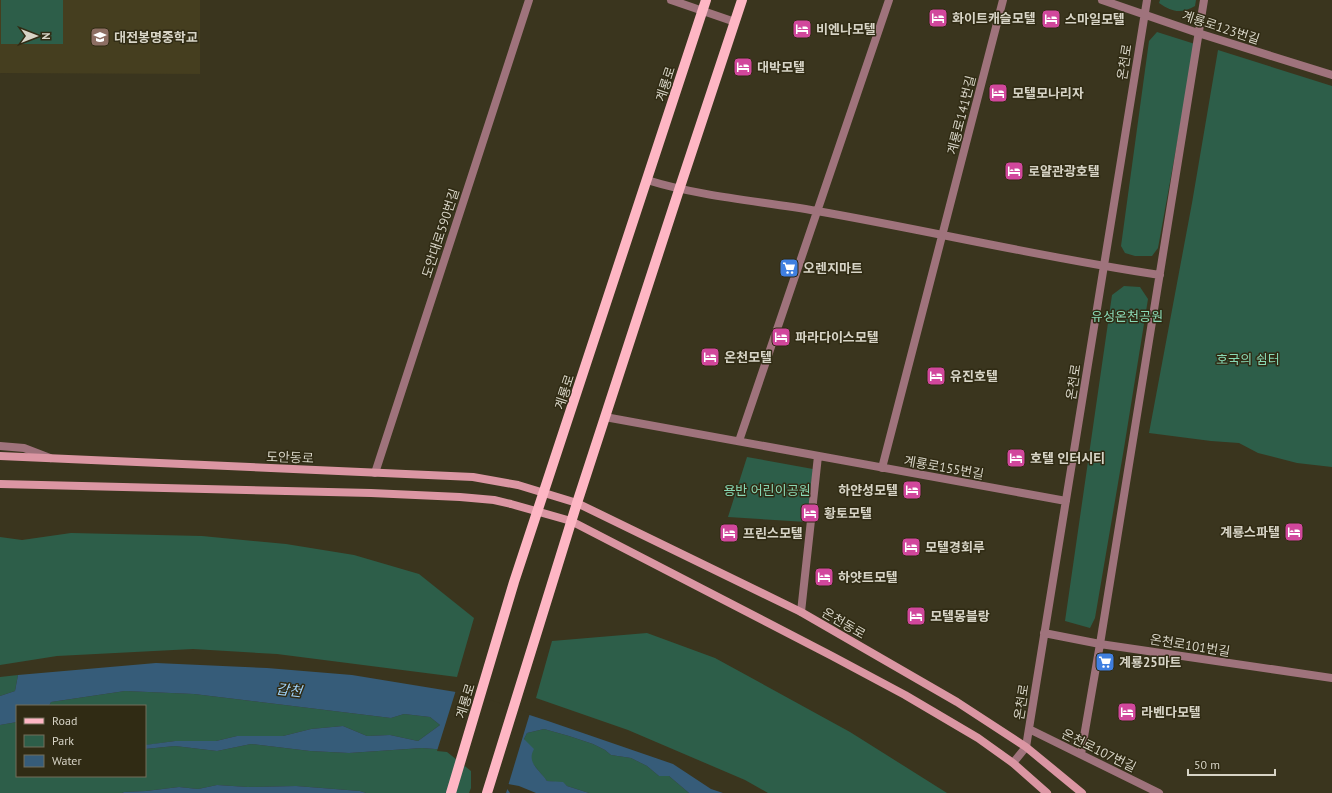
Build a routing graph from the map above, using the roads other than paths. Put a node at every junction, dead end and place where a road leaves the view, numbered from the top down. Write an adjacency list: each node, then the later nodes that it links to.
1 (529, 0): 28 (street, 도안대로590번길)
2 (671, 0): 10 (street)
3 (706, 0): 10 (main road, 계룡로)
4 (742, 0): 12 (main road)
5 (889, 0): 17 (street)
6 (1003, 0): 18 (street, 계룡로141번길)
7 (1102, 0): 11 (street, 계룡로123번길)
8 (1147, 0): 11 (street, 온천로)
9 (1204, 0): 13 (street)
10 (703, 10): 12 (street); 15 (main road, 계룡로)
11 (1144, 14): 13 (street, 계룡로123번길); 19 (street, 온천로)
12 (735, 22): 16 (main road)
13 (1198, 33): 14 (street, 계룡로123번길); 20 (street)
14 (1332, 75)
15 (647, 180): 16 (street); 30 (main road, 계룡로)
16 (679, 190): 17 (street); 21 (main road)
17 (817, 211): 18 (street); 22 (street)
18 (942, 235): 19 (street); 27 (street, 계룡로141번길)
19 (1104, 267): 20 (street); 31 (street, 온천로)
20 (1160, 274): 37 (street)
21 (605, 417): 22 (street, 계룡로155번길); 32 (main road)
22 (739, 441): 25 (street, 계룡로155번길)
23 (0, 446): 26 (street)
24 (0, 456): 26 (main road, 도안동로)
25 (818, 456): 27 (street, 계룡로155번길); 35 (street)
26 (54, 460): 28 (main road, 도안동로)
27 (882, 468): 31 (street, 계룡로155번길)
28 (375, 473): 30 (main road, 도안동로)
29 (0, 485): 33 (main road)
30 (544, 494): 32 (main road, 도안동로); 33 (main road, 계룡로)
31 (1066, 501): 36 (street, 온천로)
32 (577, 503): 34 (main road); 35 (main road, 온천동로)
33 (538, 512): 34 (main road); 43 (main road, 계룡로)
34 (571, 521): 42 (main road); 44 (main road)
35 (801, 612): 40 (main road, 온천동로)
36 (1044, 633): 37 (street, 온천로101번길); 39 (street, 온천로)
37 (1100, 644): 38 (street, 온천로101번길); 41 (street)
38 (1332, 678)
39 (1029, 729): 40 (street, 온천로); 41 (street, 온천로107번길)
40 (1026, 747): 42 (street, 온천로); 46 (main road, 온천동로)
41 (1081, 754): 47 (street, 온천로107번길)
42 (1013, 763): 45 (main road)
43 (451, 793)
44 (487, 793)
45 (1047, 793)
46 (1082, 793)
47 (1159, 793)

